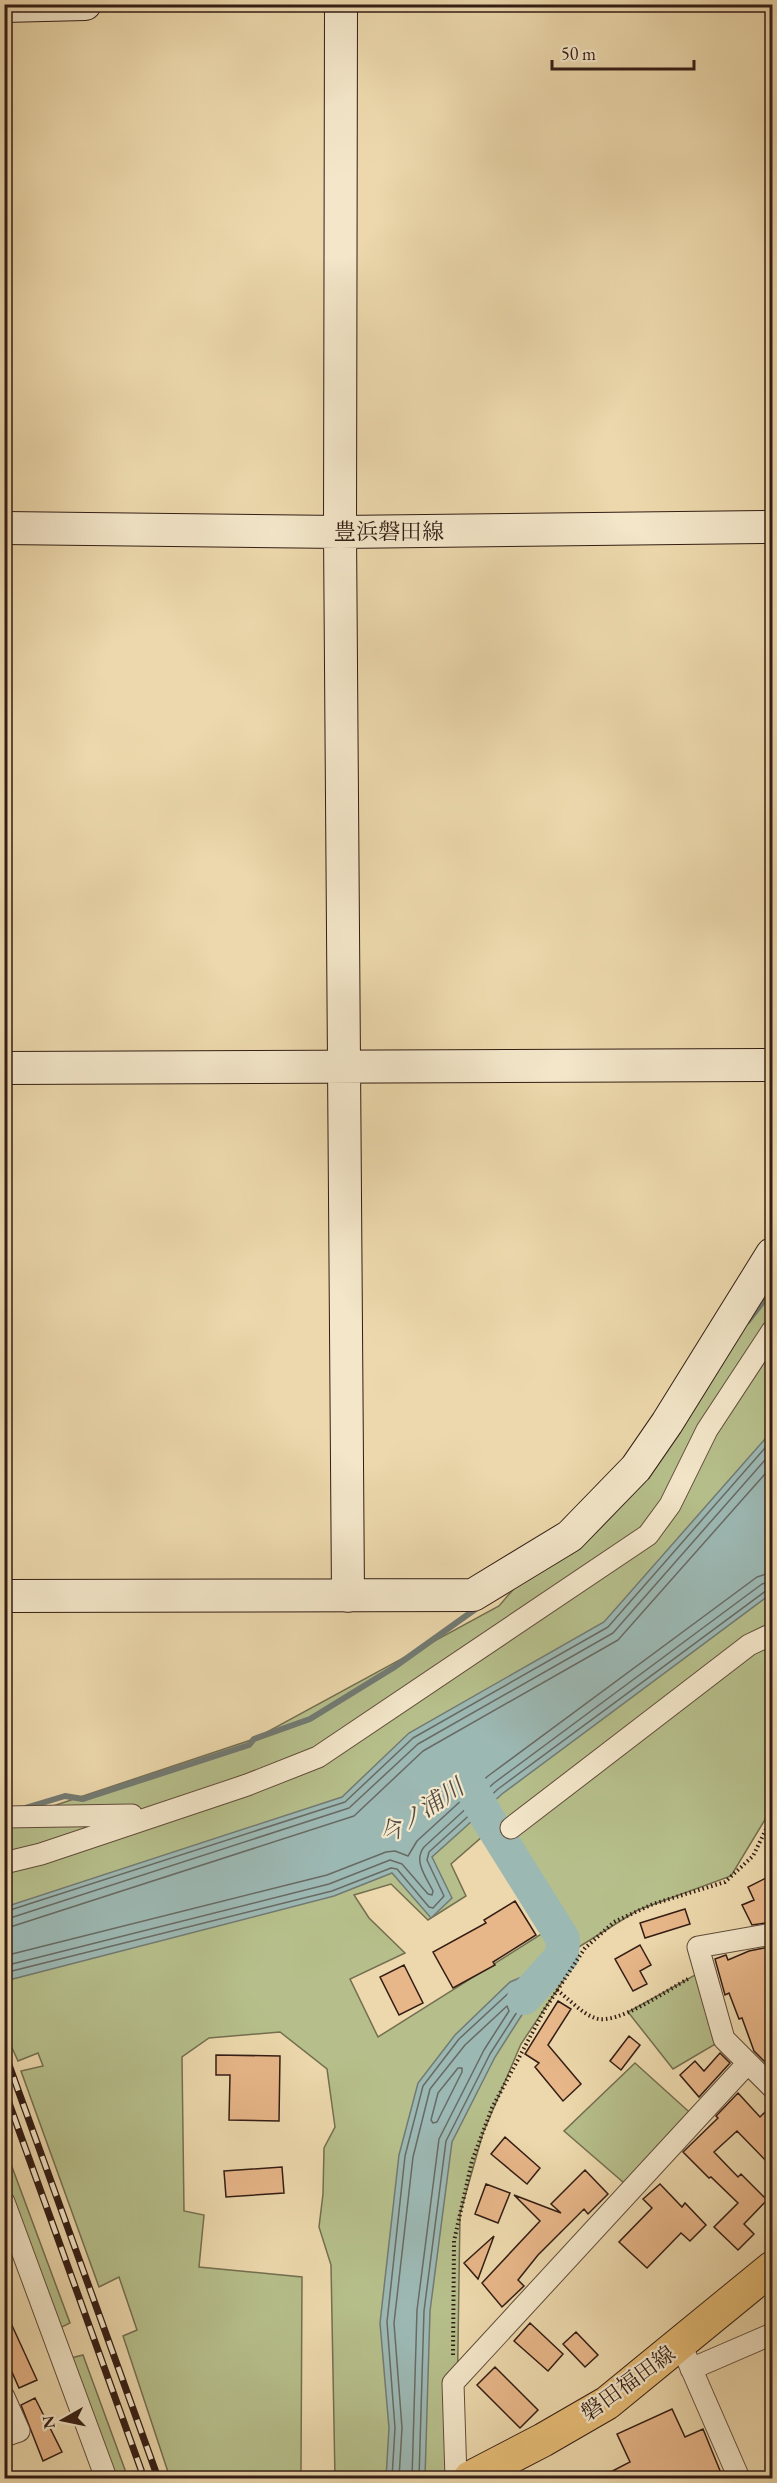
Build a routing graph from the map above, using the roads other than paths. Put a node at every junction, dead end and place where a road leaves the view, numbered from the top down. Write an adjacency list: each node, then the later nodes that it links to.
1 (85, 4): 3 (street)
2 (341, 4): 6 (street)
3 (4, 6)
4 (772, 527): 6 (street, 豊浜磐田線)
5 (4, 528): 6 (street, 豊浜磐田線)
6 (340, 532): 8 (street)
7 (772, 1065): 8 (street)
8 (342, 1066): 9 (street); 13 (street)
9 (4, 1068)
10 (772, 1254): 13 (street)
11 (772, 1331): 15 (street)
12 (4, 1596): 13 (street)
13 (348, 1596)
14 (772, 1634): 17 (street)
15 (154, 1814): 16 (street); 18 (street)
16 (4, 1817)
17 (510, 1828)
18 (4, 1863)
19 (772, 1934): 20 (street)
20 (747, 2064): 21 (street); 29 (street)
21 (772, 2087)
22 (4, 2202): 28 (street)
23 (772, 2268): 25 (main road, 磐田福田線)
24 (772, 2334): 25 (street)
25 (686, 2357): 30 (main road, 磐田福田線); 31 (street)
26 (4, 2397): 27 (street)
27 (4, 2436)
28 (106, 2478)
29 (456, 2478)
30 (470, 2478)
31 (739, 2478)

